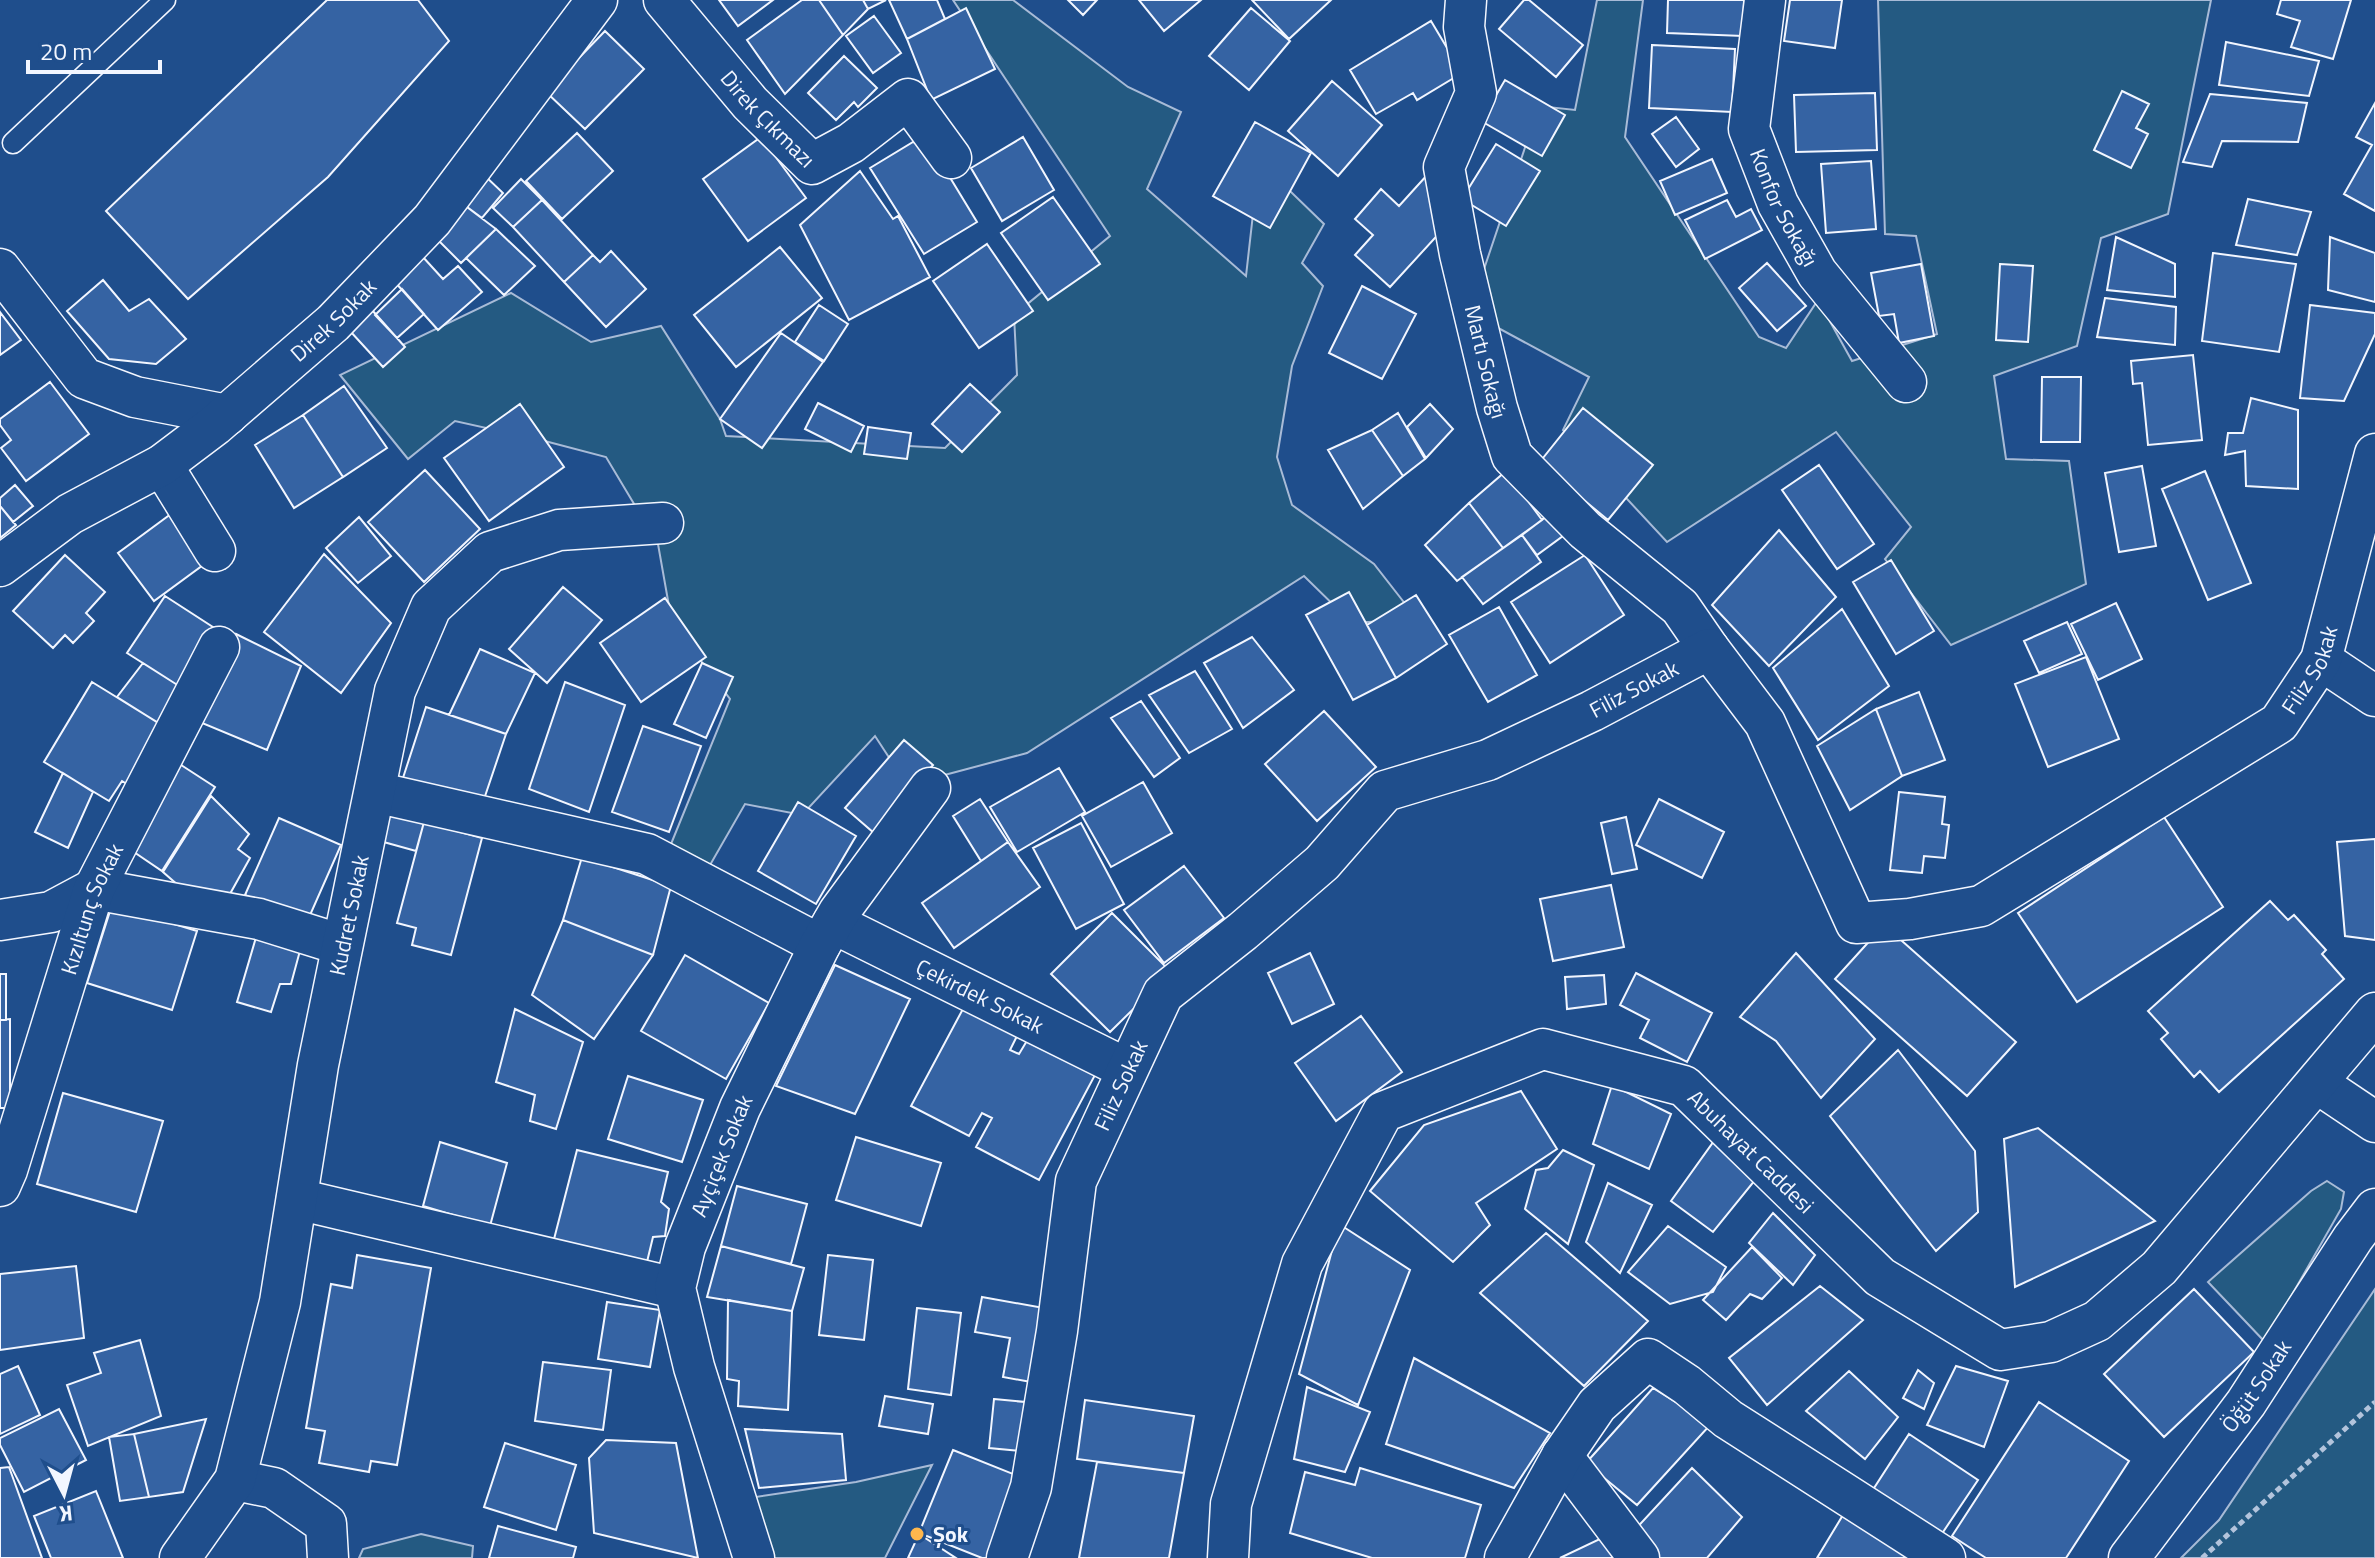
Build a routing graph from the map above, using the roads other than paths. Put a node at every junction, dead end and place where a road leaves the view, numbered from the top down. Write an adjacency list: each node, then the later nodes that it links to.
1 (165, 0): 6 (lane)
2 (597, 0): 10 (street, Direk Sokak)
3 (664, 0): 7 (street, Direk Çıkmazı)
4 (1466, 0): 17 (street, Martı Sokağı)
5 (1765, 0): 9 (street, Konfor Sokağı)
6 (13, 143)
7 (951, 158)
8 (0, 269): 10 (street)
9 (1906, 382)
10 (227, 415): 12 (street, Direk Sokak)
11 (2375, 454): 18 (street, Filiz Sokak)
12 (162, 465): 14 (street); 15 (street, Direk Sokak)
13 (663, 523): 21 (street, Kudret Sokak)
14 (215, 551)
15 (0, 566)
16 (219, 647): 22 (street, Kızıltunç Sokak)
17 (1709, 649): 18 (street, Filiz Sokak); 27 (street, Filiz Sokak)
18 (2321, 660): 19 (street)
19 (2375, 696)
20 (930, 788): 24 (street, Ayçiçek Sokak)
21 (375, 792): 24 (street, Çekirdek Sokak); 25 (street, Kudret Sokak)
22 (94, 889): 23 (street); 25 (street); 30 (street, Kızıltunç Sokak)
23 (0, 920)
24 (826, 934): 27 (street, Çekirdek Sokak); 33 (street, Ayçiçek Sokak)
25 (342, 945): 31 (street, Kudret Sokak)
26 (2375, 1013): 28 (street, Abuhayat Caddesi)
27 (1127, 1069): 39 (street, Filiz Sokak)
28 (2317, 1083): 29 (street); 40 (street, Abuhayat Caddesi)
29 (2375, 1122)
30 (0, 1186)
31 (297, 1199): 33 (street); 35 (street, Kudret Sokak)
32 (2375, 1209): 44 (street, Öğüt Sokak)
33 (675, 1288): 38 (street, Ayçiçek Sokak)
34 (1562, 1456): 41 (street); 42 (street); 43 (street)
35 (235, 1480): 36 (street); 37 (street)
36 (180, 1558)
37 (328, 1558)
38 (754, 1558)
39 (1007, 1558)
40 (1228, 1558)
41 (1505, 1558)
42 (1639, 1558)
43 (1945, 1558)
44 (2129, 1558)

